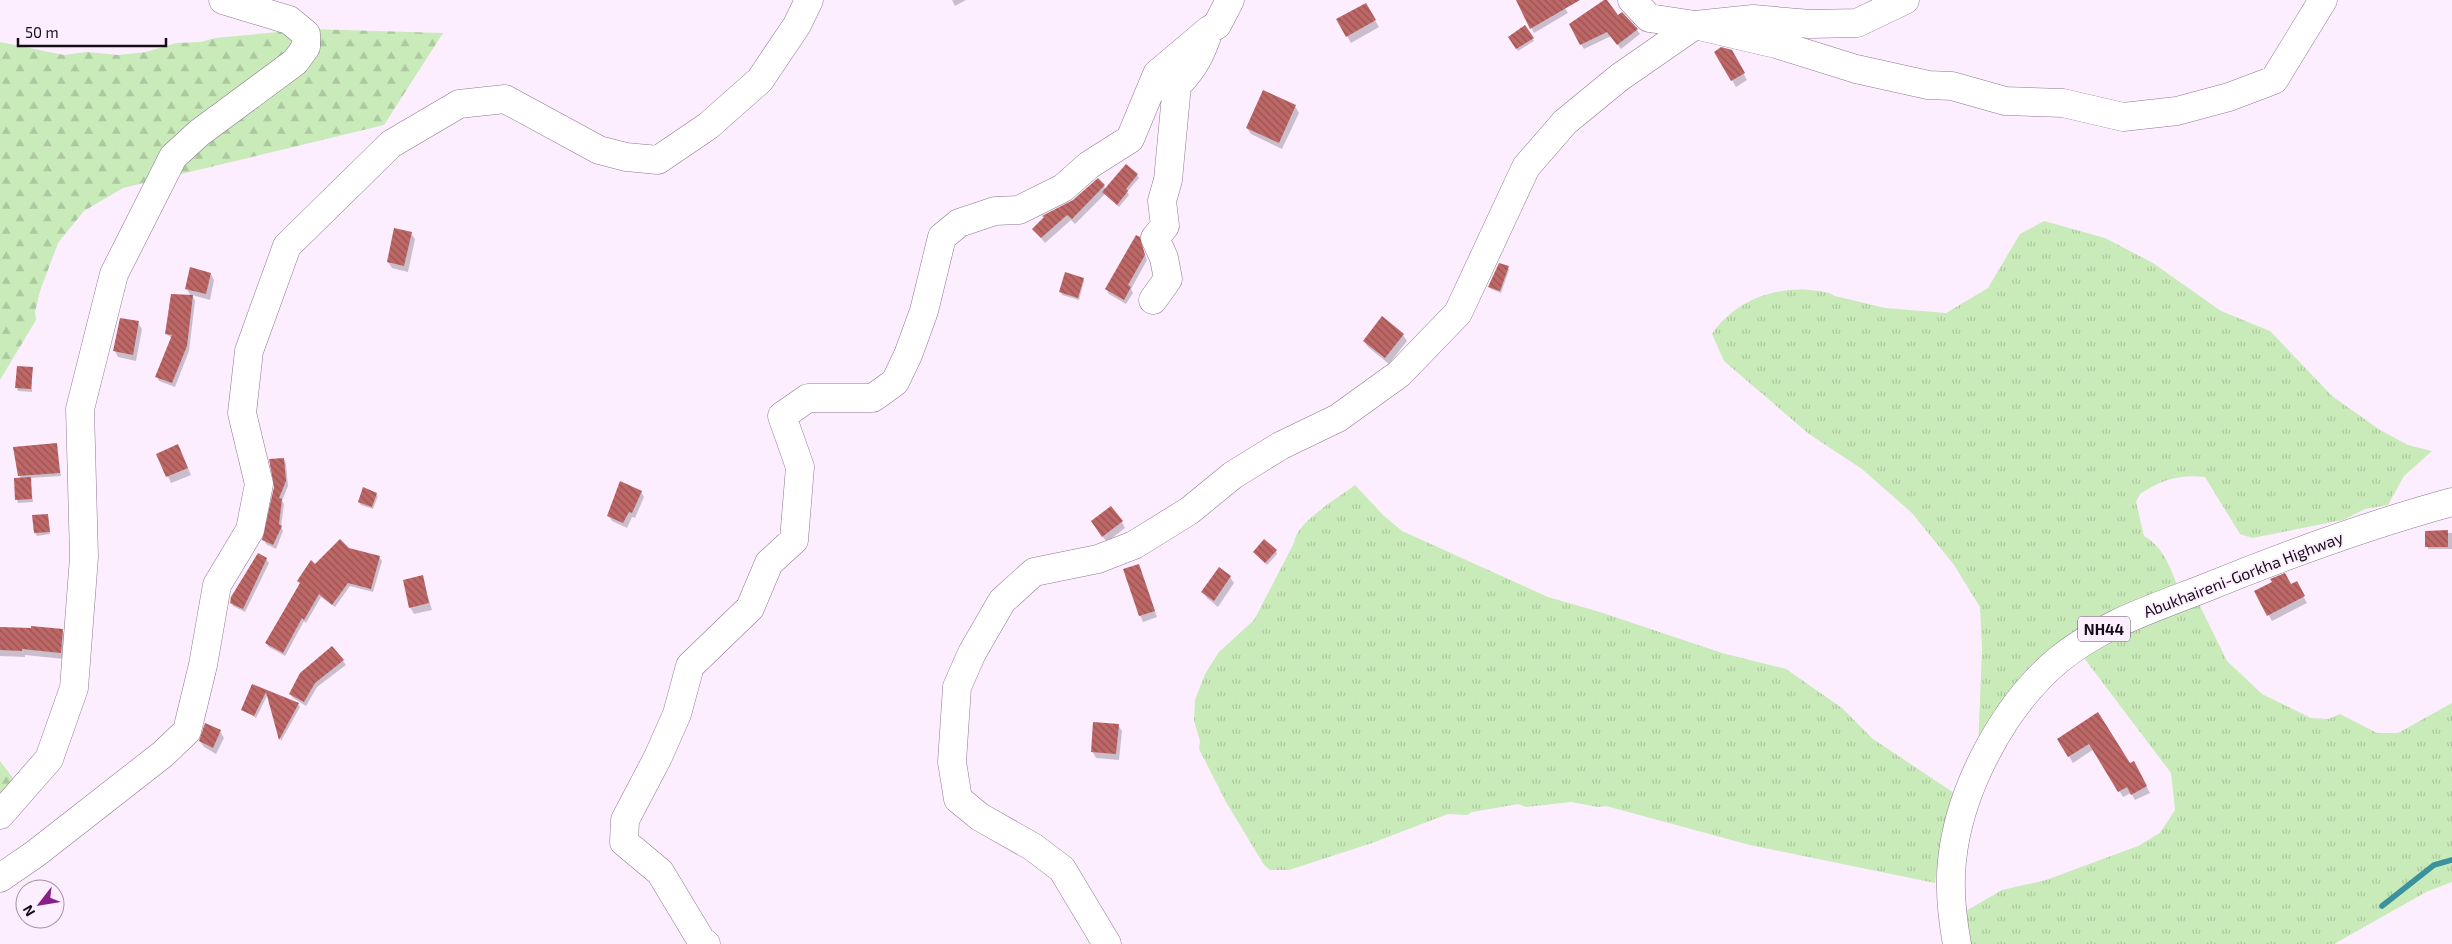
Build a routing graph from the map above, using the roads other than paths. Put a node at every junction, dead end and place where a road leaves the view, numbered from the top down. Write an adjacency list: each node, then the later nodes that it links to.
1 (223, 0): 11 (street)
2 (809, 0): 12 (street)
3 (1230, 0): 8 (street)
4 (1632, 0): 7 (street)
5 (1905, 0): 7 (street)
6 (2323, 0): 7 (street)
7 (1695, 25): 14 (street)
8 (1209, 30): 9 (street); 13 (street)
9 (1153, 300)
10 (2452, 502): 15 (street, Abukhaireni-Gorkha Highway / NH44)
11 (0, 815)
12 (0, 878)
13 (706, 944)
14 (1108, 944)
15 (1957, 944)

